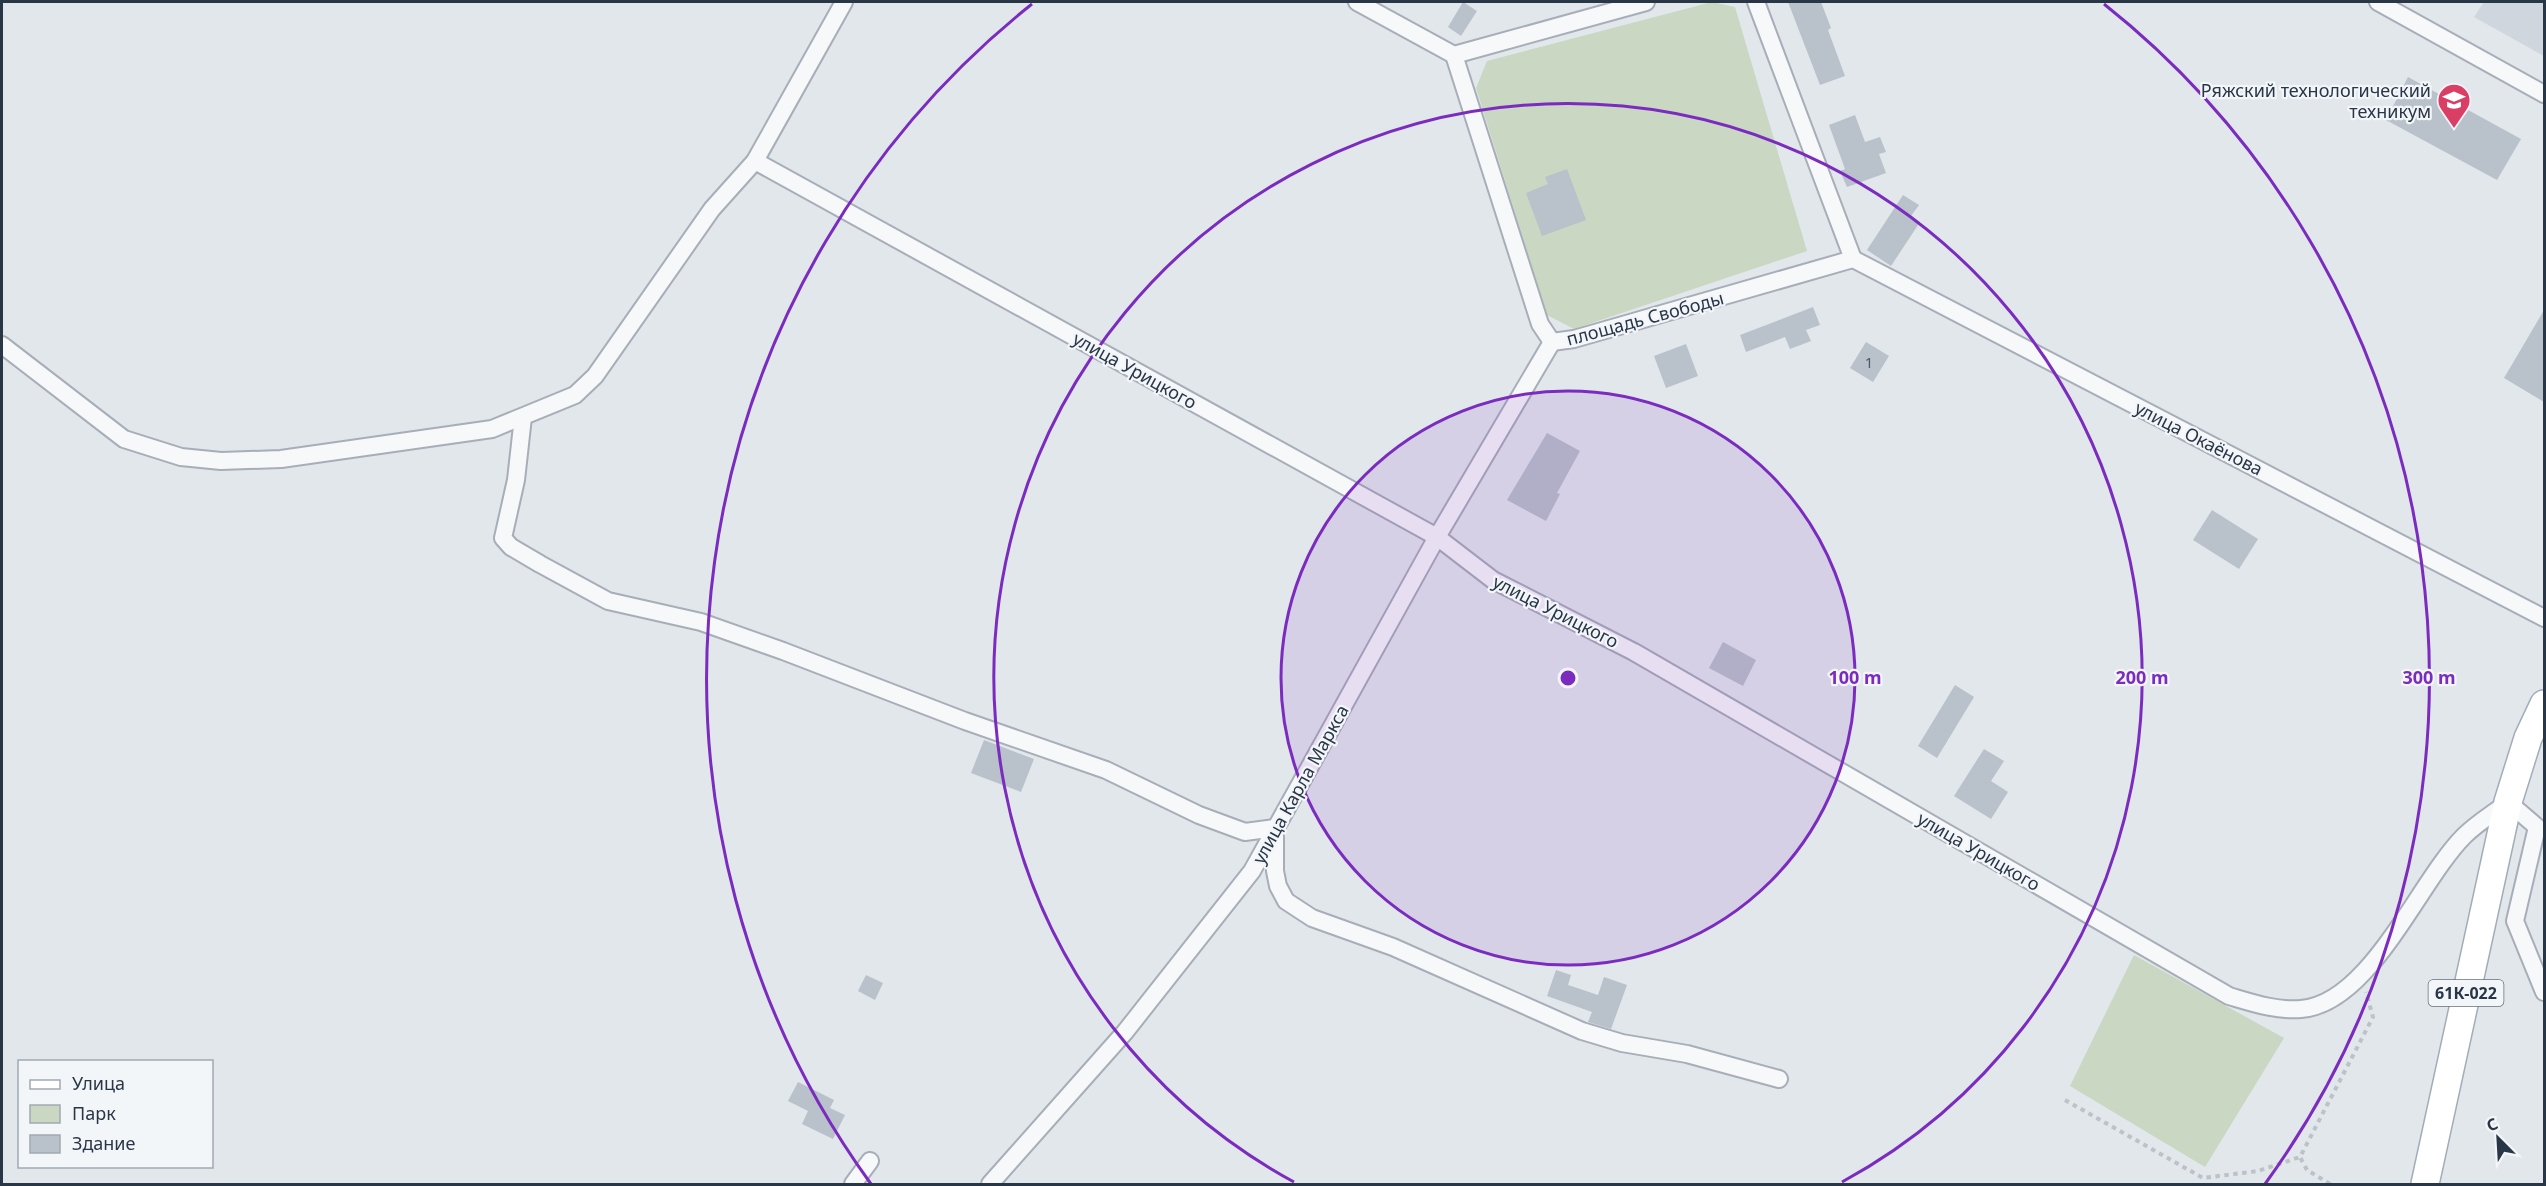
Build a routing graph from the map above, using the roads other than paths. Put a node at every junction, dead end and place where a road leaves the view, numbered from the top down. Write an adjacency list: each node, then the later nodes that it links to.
1 (844, 2): 8 (street)
2 (1357, 2): 6 (street)
3 (1646, 2): 6 (street)
4 (1756, 2): 9 (street)
5 (2378, 2): 7 (street)
6 (1454, 55): 10 (street, площадь Свободы)
7 (2544, 94)
8 (755, 161): 12 (street); 13 (street, улица Урицкого)
9 (1853, 259): 10 (street, площадь Свободы); 14 (street, улица Окаёнова)
10 (1552, 342): 13 (street, улица Карла Маркса)
11 (2, 345): 12 (street)
12 (523, 417): 17 (street)
13 (1437, 537): 16 (street, улица Урицкого); 17 (street, улица Карла Маркса)
14 (2544, 618)
15 (2544, 704): 16 (main road, 61К-022)
16 (2508, 802): 18 (street); 23 (main road, 61К-022)
17 (1275, 828): 19 (street); 22 (street, улица Карла Маркса)
18 (2544, 992)
19 (1779, 1079)
20 (870, 1161): 21 (street)
21 (853, 1185)
22 (990, 1185)
23 (2425, 1185)

